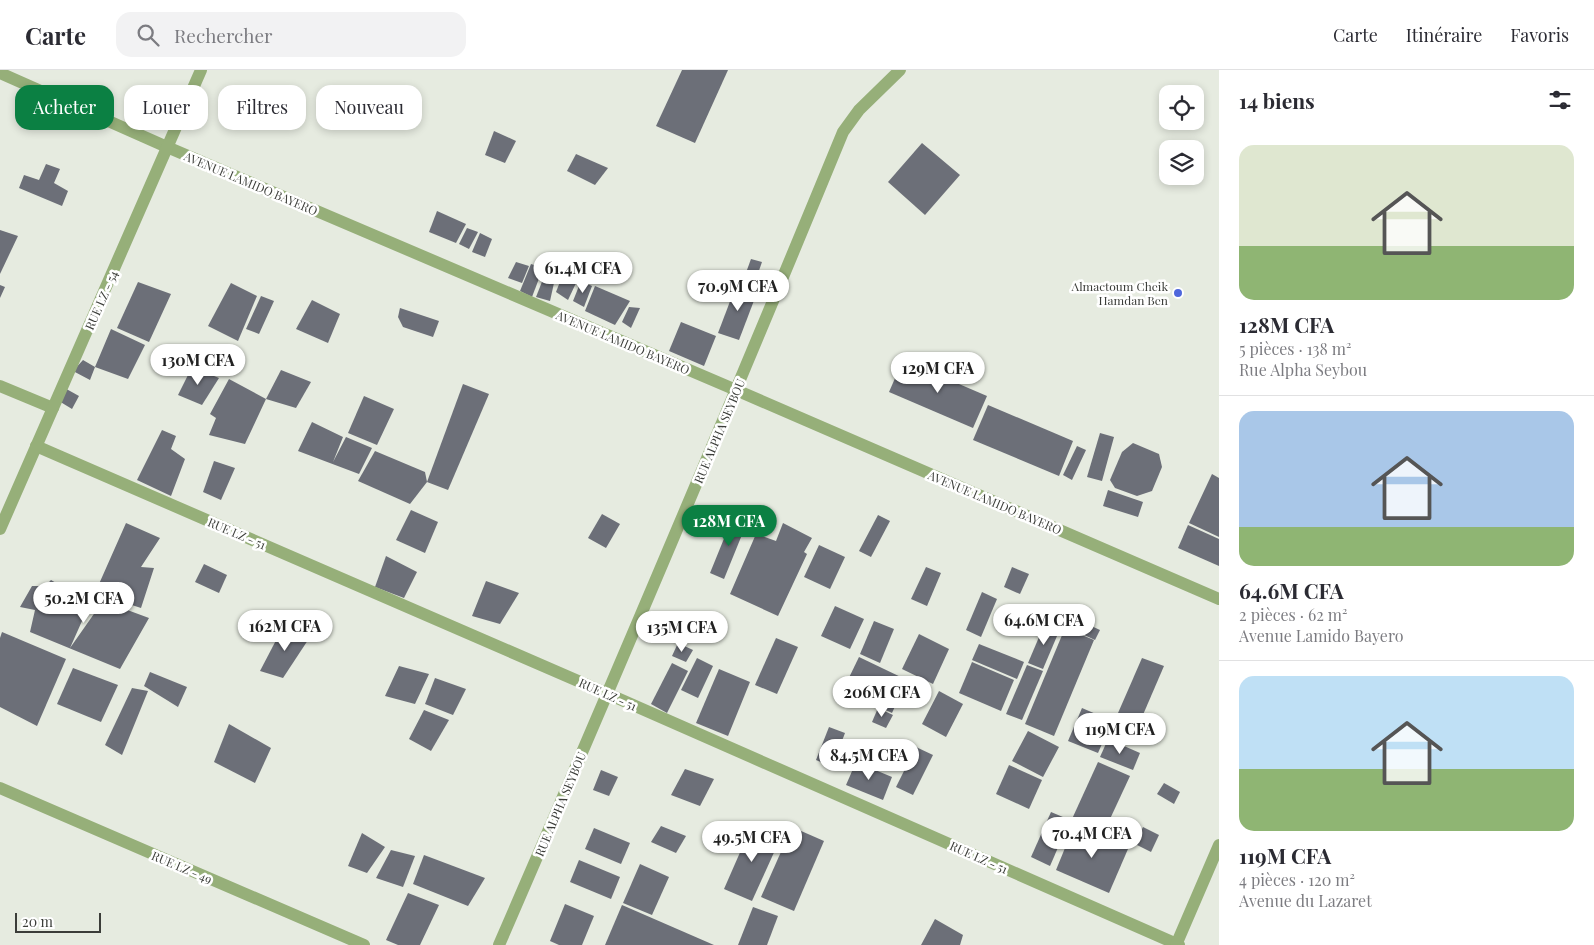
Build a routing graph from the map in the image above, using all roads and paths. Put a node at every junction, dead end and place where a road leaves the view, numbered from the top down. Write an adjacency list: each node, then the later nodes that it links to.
1 (201, 70): 4 (street, RUE LZ - 54)
2 (900, 70): 6 (street, RUE ALPHA SEYBOU)
3 (0, 73): 4 (street, AVENUE LAMIDO BAYERO)
4 (167, 147): 6 (street, AVENUE LAMIDO BAYERO); 7 (street, RUE LZ - 54)
5 (0, 386): 7 (street)
6 (736, 390): 10 (street, AVENUE LAMIDO BAYERO); 11 (street, RUE ALPHA SEYBOU)
7 (53, 408): 8 (street, RUE LZ - 54)
8 (36, 446): 9 (street, RUE LZ - 54); 11 (street, RUE LZ - 51)
9 (0, 529)
10 (1219, 599)
11 (608, 694): 15 (street, RUE ALPHA SEYBOU); 16 (street, RUE LZ - 51)
12 (0, 788): 14 (street, RUE LZ - 49)
13 (1219, 845): 16 (street)
14 (364, 945)
15 (499, 945)
16 (1177, 945)

